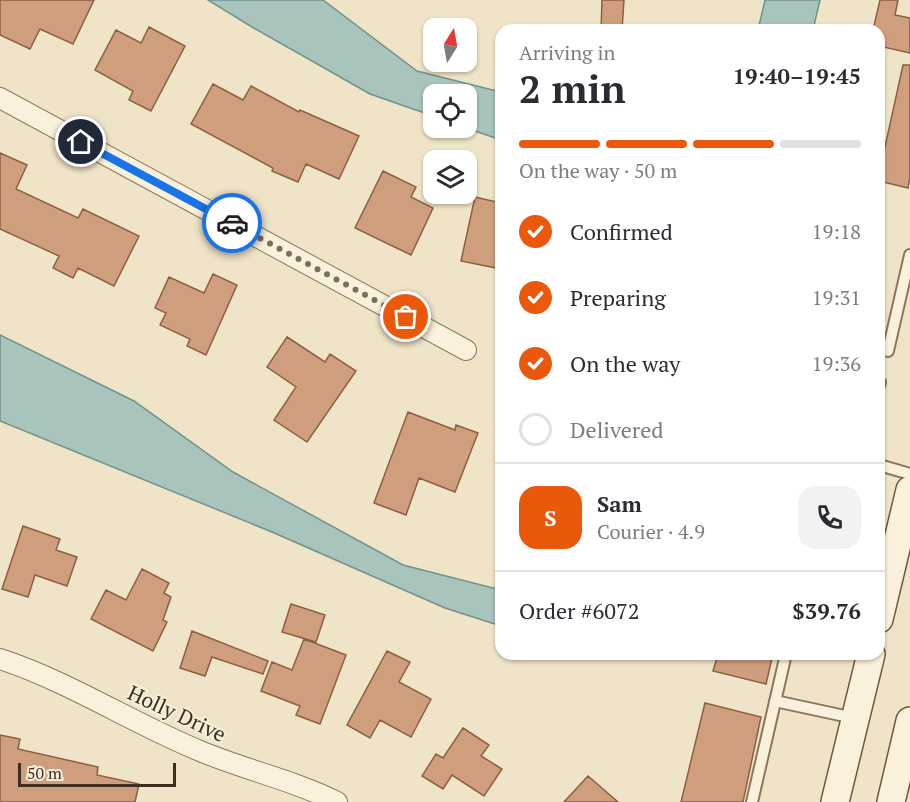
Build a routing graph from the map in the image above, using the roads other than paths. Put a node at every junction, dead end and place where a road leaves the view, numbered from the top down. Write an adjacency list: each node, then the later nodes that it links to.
1 (0, 98): 3 (street)
2 (910, 255): 4 (lane)
3 (466, 350)
4 (888, 351)
5 (885, 467): 6 (lane)
6 (910, 474)
7 (910, 490): 8 (main road)
8 (885, 594)
9 (0, 659): 15 (street, Holly Drive)
10 (785, 660): 12 (lane)
11 (870, 660): 13 (main road)
12 (775, 701): 13 (lane); 16 (lane)
13 (855, 718): 17 (main road)
14 (910, 721): 18 (main road)
15 (337, 802)
16 (752, 802)
17 (835, 802)
18 (891, 802)

